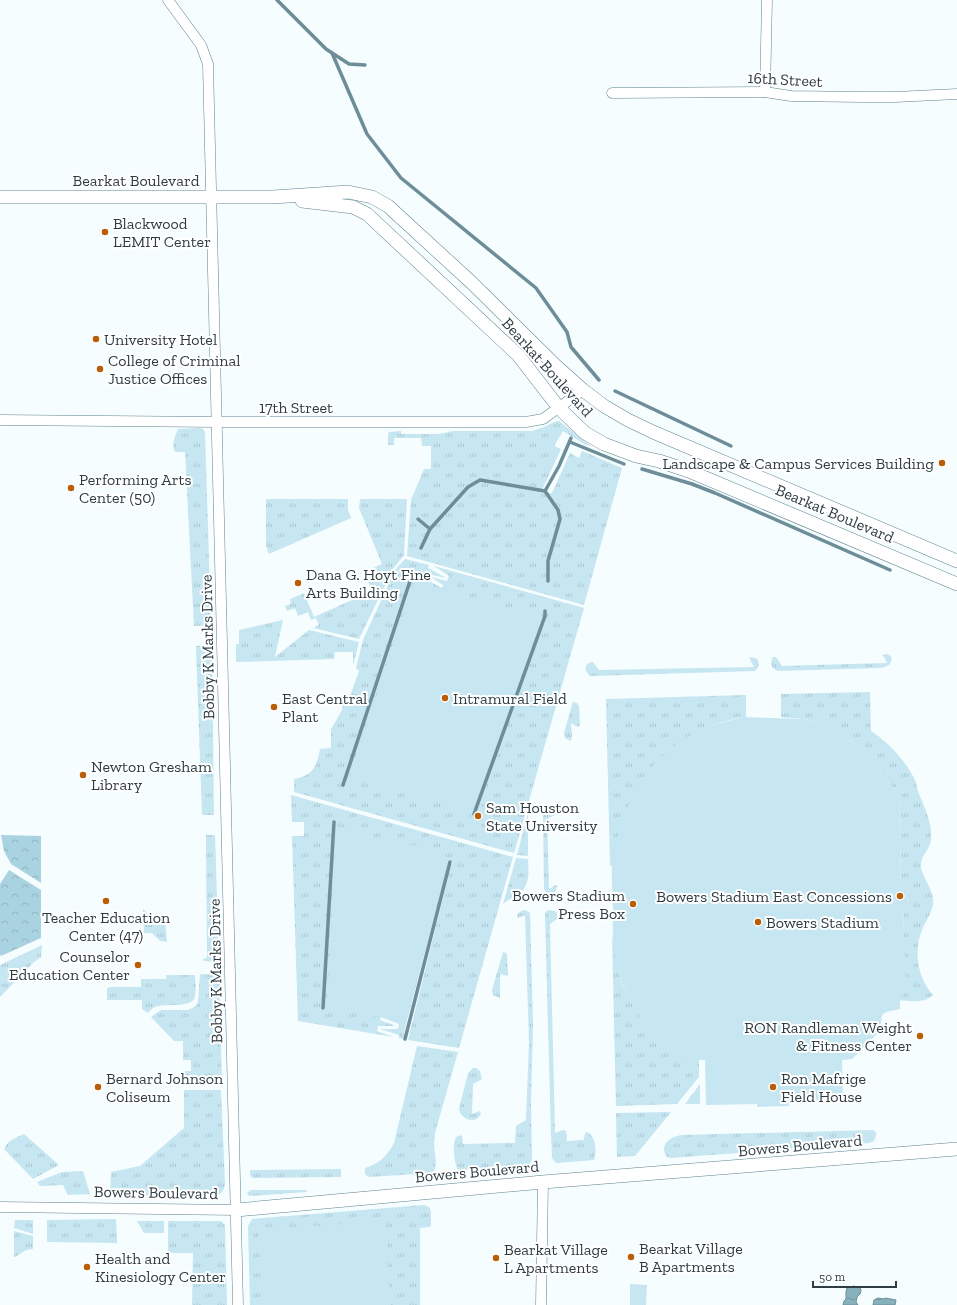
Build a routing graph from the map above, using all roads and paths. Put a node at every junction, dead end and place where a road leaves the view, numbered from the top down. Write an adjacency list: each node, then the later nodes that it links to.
1 (168, 0): 8 (street, Bobby K Marks Drive)
2 (767, 0): 3 (street)
3 (765, 92): 4 (street, 16th Street); 5 (street, 16th Street)
4 (612, 93)
5 (957, 94)
6 (0, 196): 8 (street, Bearkat Boulevard)
7 (273, 197): 8 (street, Bearkat Boulevard); 9 (street, Bearkat Boulevard); 10 (street, Bearkat Boulevard)
8 (211, 198): 12 (street, Bobby K Marks Drive)
9 (583, 390): 10 (street, 17th Street); 13 (street, Bearkat Boulevard)
10 (559, 408): 12 (street, 17th Street); 14 (street, Bearkat Boulevard)
11 (0, 420): 12 (street, 17th Street)
12 (217, 422): 18 (street, Bobby K Marks Drive)
13 (957, 561)
14 (957, 584)
15 (957, 1149): 16 (street, Bowers Boulevard)
16 (543, 1182): 18 (street, Bowers Boulevard); 20 (street)
17 (0, 1208): 18 (street, Bowers Boulevard)
18 (236, 1210): 19 (street, Bobby K Marks Drive)
19 (238, 1305)
20 (541, 1305)

